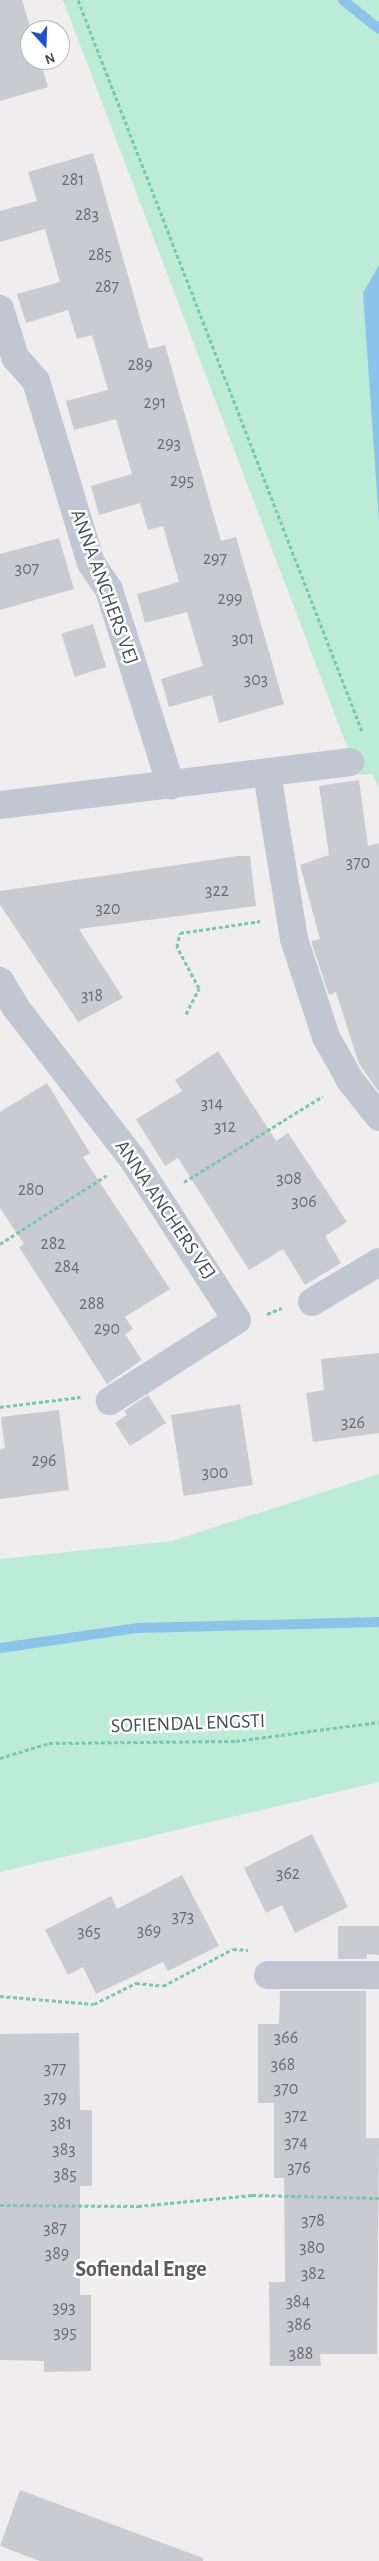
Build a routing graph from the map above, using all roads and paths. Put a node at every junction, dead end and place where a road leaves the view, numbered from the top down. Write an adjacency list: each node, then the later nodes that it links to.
1 (78, 0): 3 (path)
2 (0, 309): 5 (street, ANNA ANCHERS VEJ)
3 (358, 752): 4 (street)
4 (267, 774): 5 (street); 7 (street)
5 (172, 786): 6 (street)
6 (0, 805)
7 (290, 916): 9 (path); 10 (street)
8 (0, 982): 12 (street, ANNA ANCHERS VEJ)
9 (186, 1014)
10 (350, 1080): 11 (street); 13 (path)
11 (379, 1117)
12 (132, 1158): 13 (street, ANNA ANCHERS VEJ); 14 (path)
13 (158, 1198): 17 (street, ANNA ANCHERS VEJ)
14 (0, 1244)
15 (379, 1262): 16 (street)
16 (312, 1302): 17 (path)
17 (237, 1320): 18 (street)
18 (110, 1401): 19 (path)
19 (0, 1407)
20 (379, 1722): 21 (path, SOFIENDAL ENGSTI)
21 (0, 1758)
22 (251, 1950): 25 (path)
23 (268, 1975): 24 (street)
24 (379, 1975)
25 (0, 1996)
26 (379, 2198): 27 (path)
27 (0, 2205)

